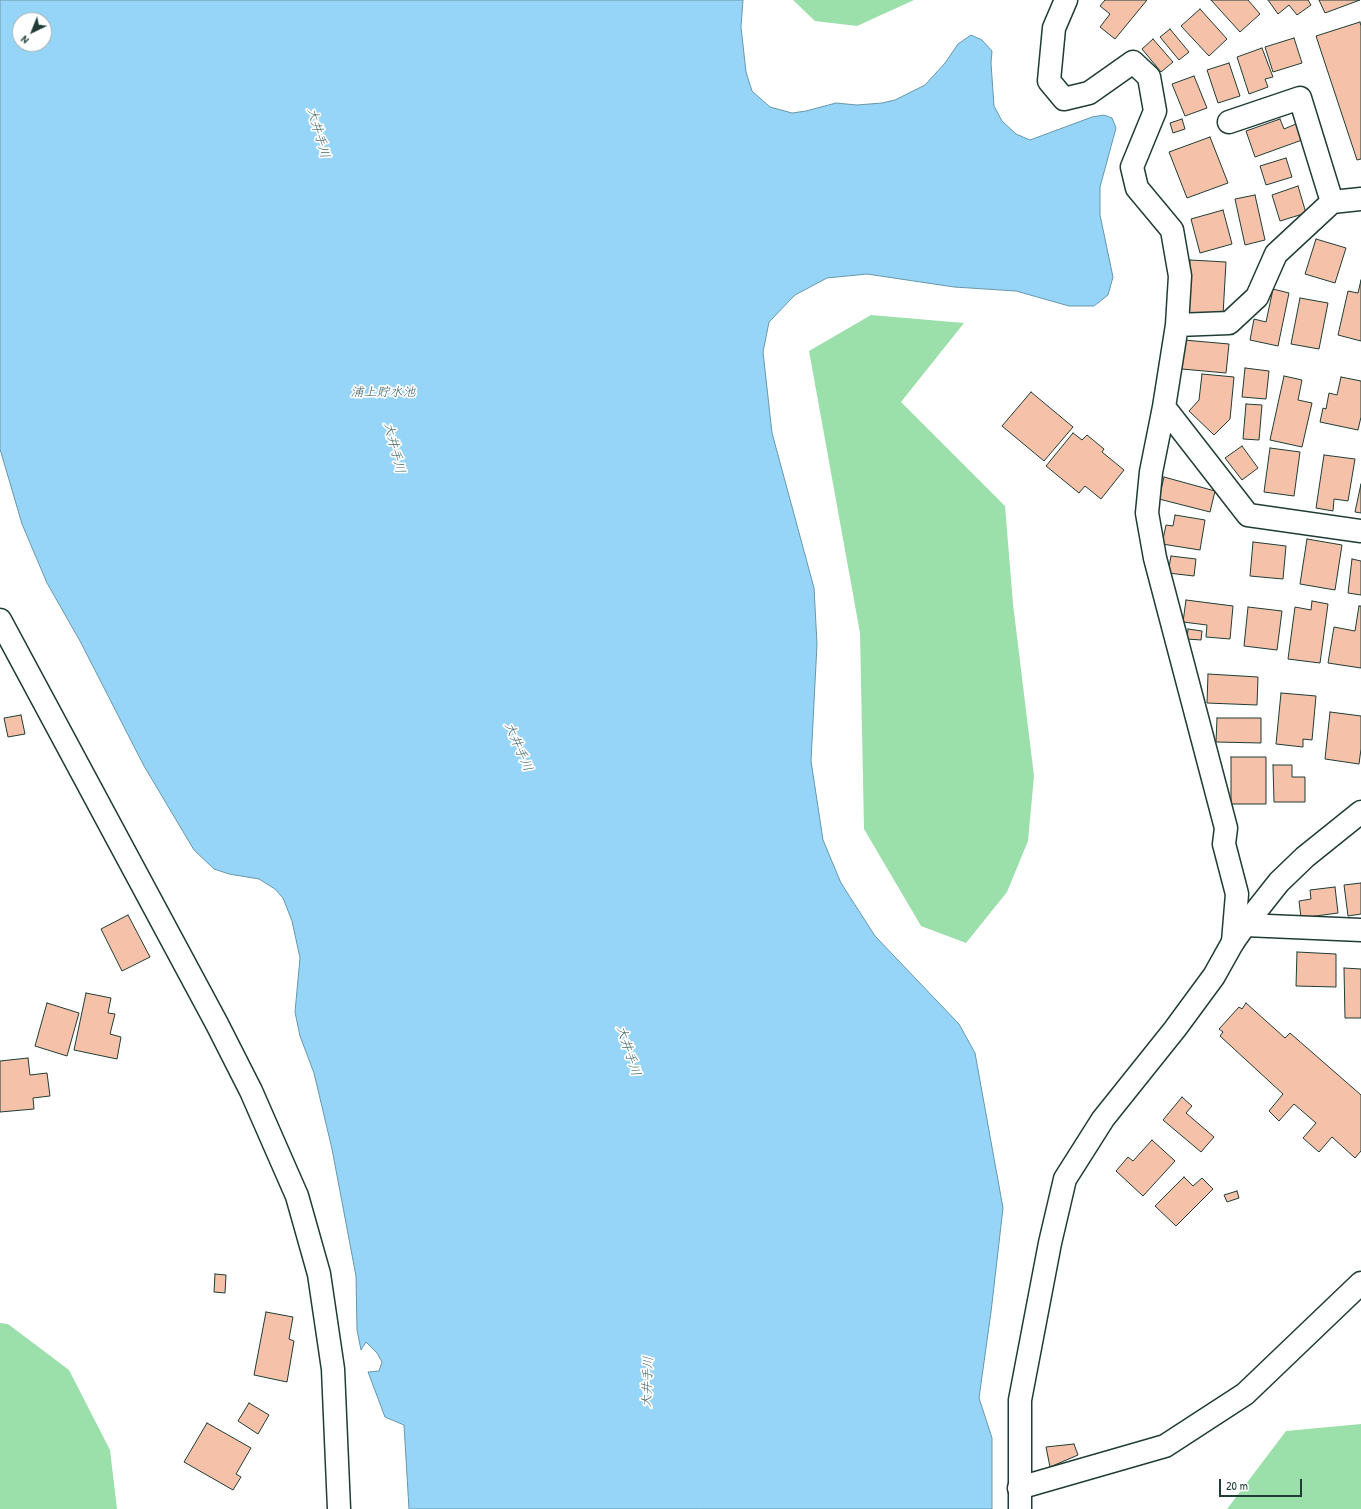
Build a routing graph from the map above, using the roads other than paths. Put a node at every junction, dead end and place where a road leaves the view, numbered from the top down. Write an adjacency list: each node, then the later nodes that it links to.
1 (1066, 0): 5 (street)
2 (1229, 122): 4 (street)
3 (1361, 199): 4 (street)
4 (1332, 202): 5 (street)
5 (1177, 325): 6 (street)
6 (1164, 407): 7 (street); 11 (street)
7 (1361, 531)
8 (0, 620): 14 (street)
9 (1361, 812): 11 (street)
10 (1361, 930): 11 (street)
11 (1239, 934): 13 (street)
12 (1361, 1283): 13 (street)
13 (1020, 1499)
14 (339, 1509)

